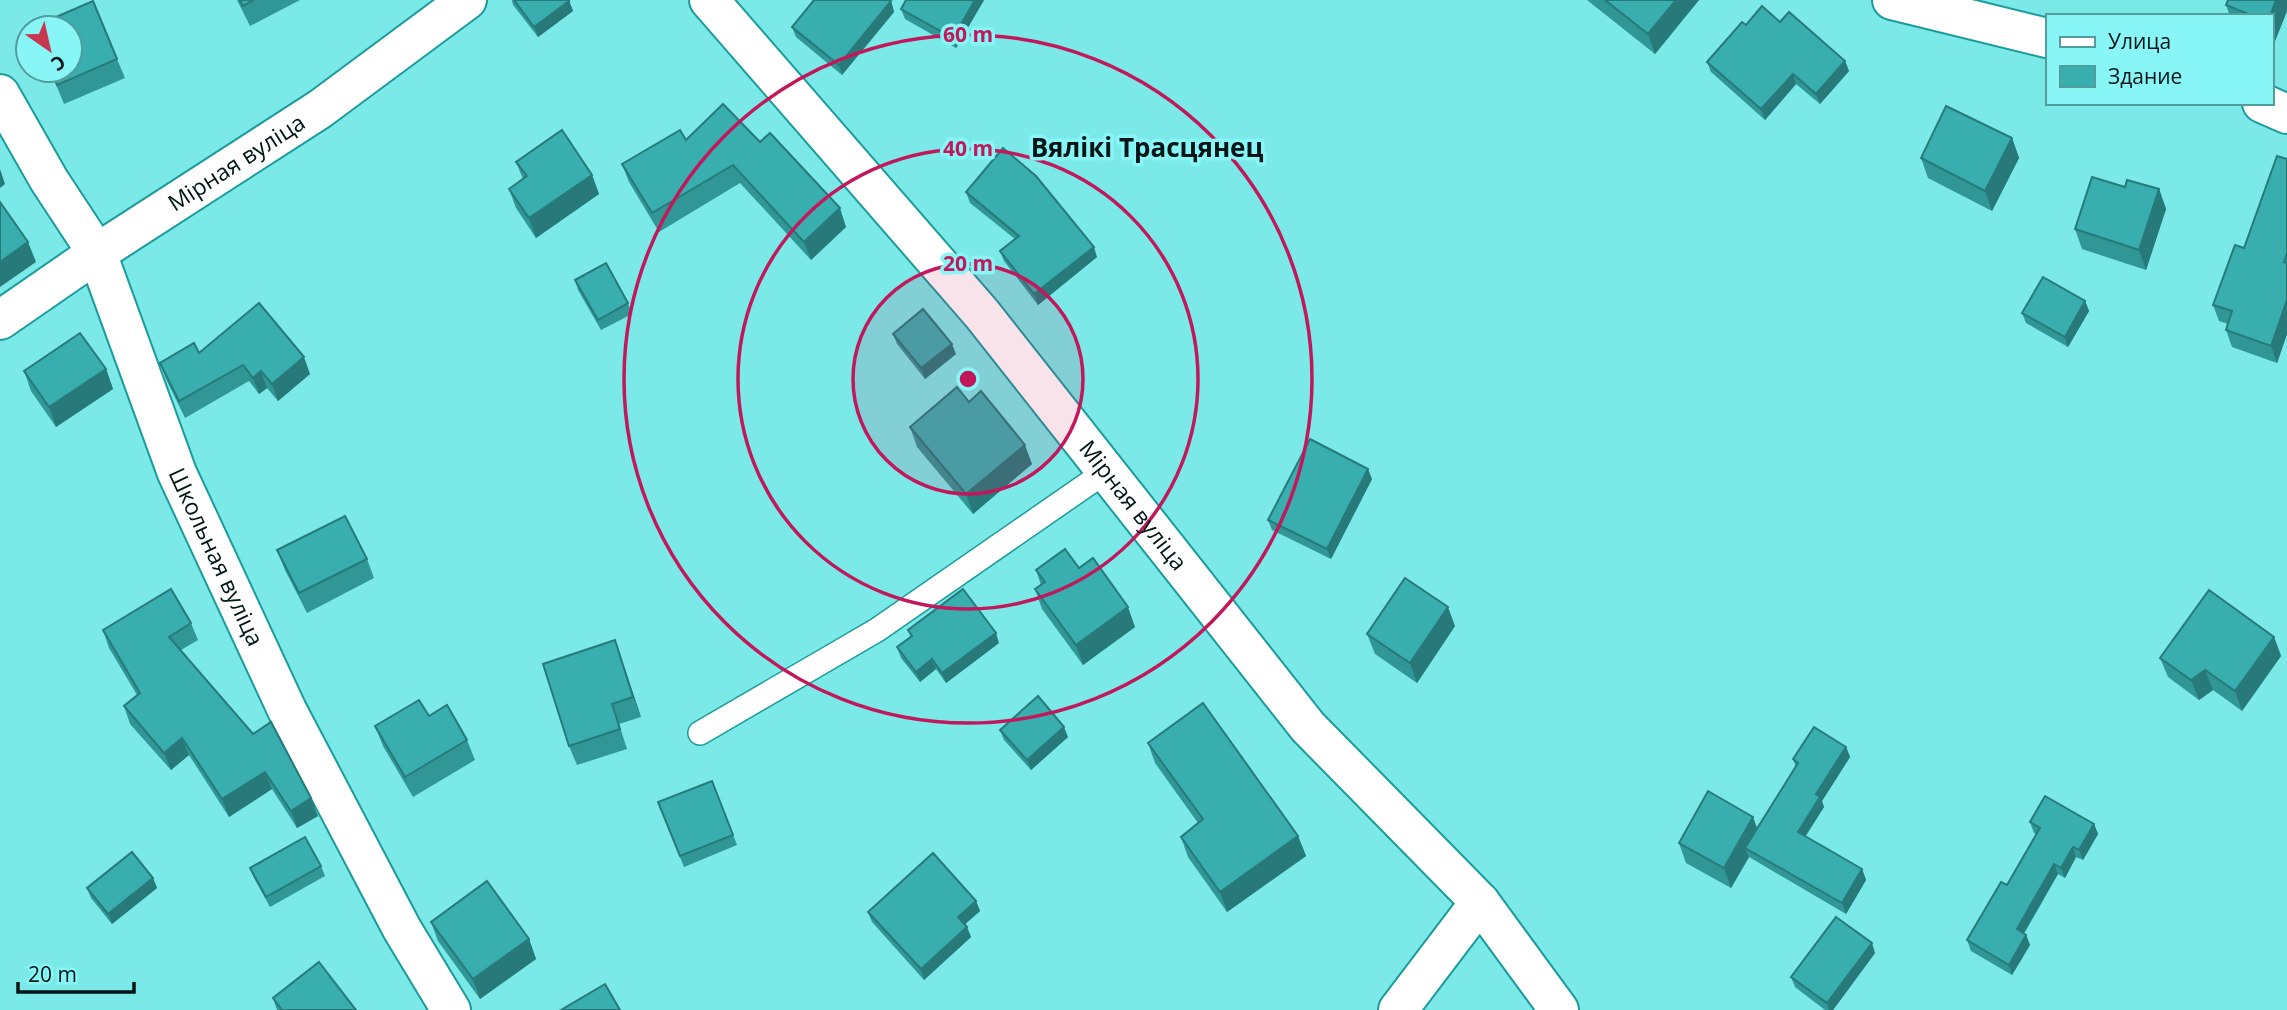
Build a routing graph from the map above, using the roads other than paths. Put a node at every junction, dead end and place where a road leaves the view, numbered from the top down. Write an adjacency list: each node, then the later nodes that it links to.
1 (467, 0): 8 (street, Мірная вуліца)
2 (709, 0): 10 (street, Мірная вуліца)
3 (1892, 0): 4 (street)
4 (2046, 38)
5 (0, 94): 8 (street, Школьная вуліца)
6 (2267, 105): 7 (street)
7 (2287, 114)
8 (97, 253): 9 (street, Мірная вуліца); 13 (street, Школьная вуліца)
9 (0, 320)
10 (1108, 471): 11 (lane); 12 (street, Мірная вуліца)
11 (700, 733)
12 (1480, 902): 14 (street); 15 (street, Мірная вуліца)
13 (451, 1010)
14 (1398, 1010)
15 (1559, 1010)

